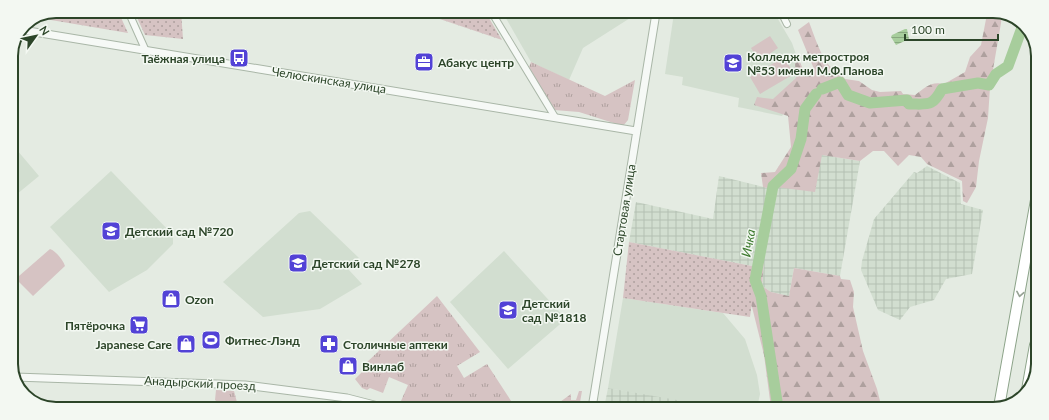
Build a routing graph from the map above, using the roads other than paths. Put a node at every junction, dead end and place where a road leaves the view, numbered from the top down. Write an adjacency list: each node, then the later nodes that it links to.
1 (131, 18): 7 (street)
2 (496, 18): 8 (street)
3 (655, 18): 9 (street, Стартовая улица)
4 (784, 18): 5 (street)
5 (787, 24)
6 (27, 31): 7 (street, Челюскинская улица)
7 (145, 49): 8 (street, Челюскинская улица)
8 (555, 118): 9 (street, Челюскинская улица)
9 (636, 131): 13 (street, Стартовая улица)
10 (1031, 228): 14 (highway, one-way to 14)
11 (20, 377): 12 (street, Анадырский проезд)
12 (361, 402)
13 (593, 402)
14 (1000, 402)

